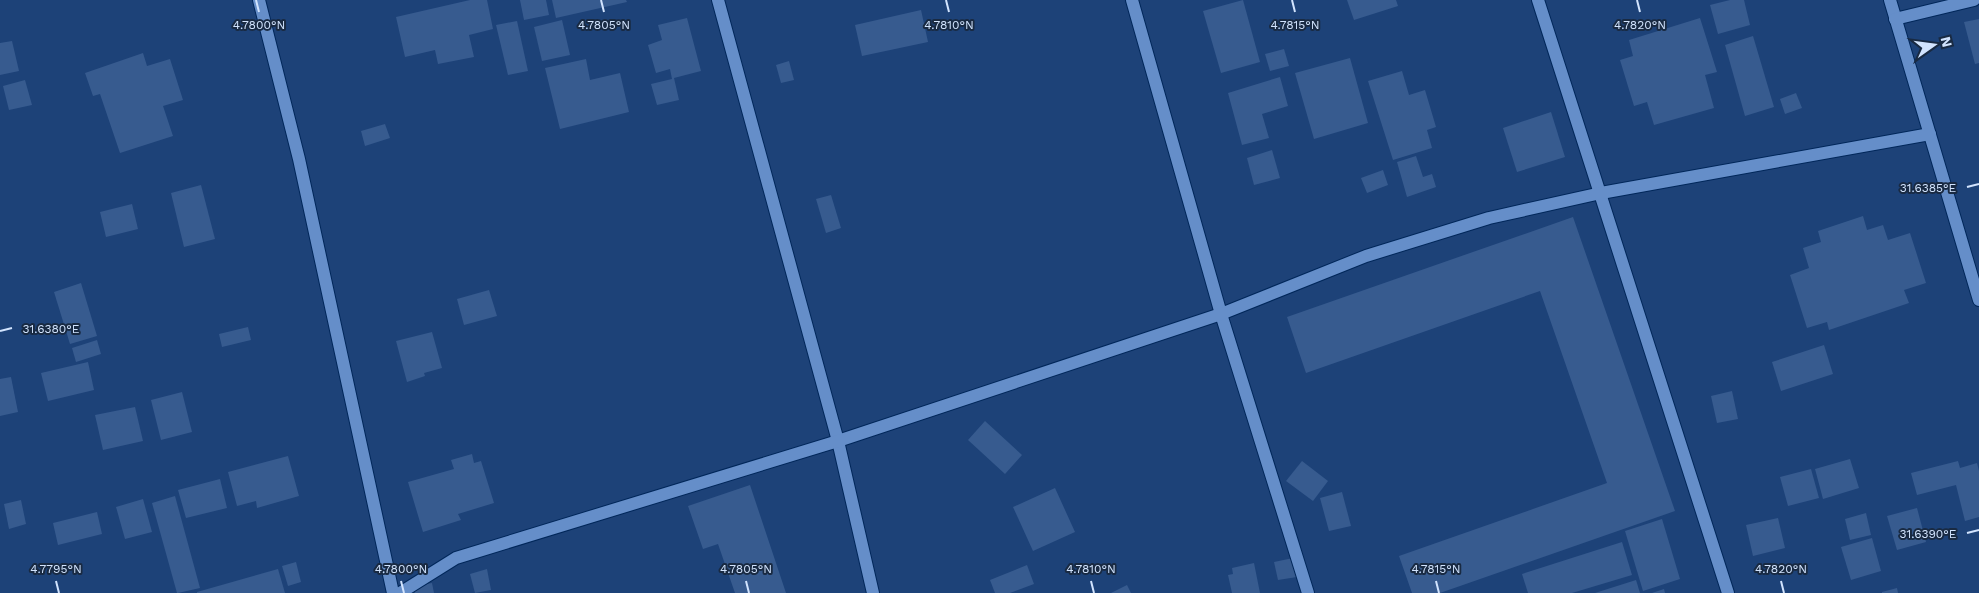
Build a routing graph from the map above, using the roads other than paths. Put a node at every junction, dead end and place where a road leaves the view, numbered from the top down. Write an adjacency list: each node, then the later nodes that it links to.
1 (259, 0): 13 (street)
2 (718, 0): 12 (street)
3 (1132, 0): 11 (street)
4 (1538, 0): 9 (street)
5 (1890, 0): 7 (street)
6 (1974, 0): 7 (street)
7 (1895, 20): 8 (street)
8 (1930, 134): 9 (street); 10 (street)
9 (1601, 193): 11 (street); 17 (street)
10 (1979, 300)
11 (1221, 314): 12 (street); 16 (street)
12 (838, 441): 14 (street); 15 (street)
13 (393, 593)
14 (400, 593)
15 (873, 593)
16 (1308, 593)
17 (1728, 593)

